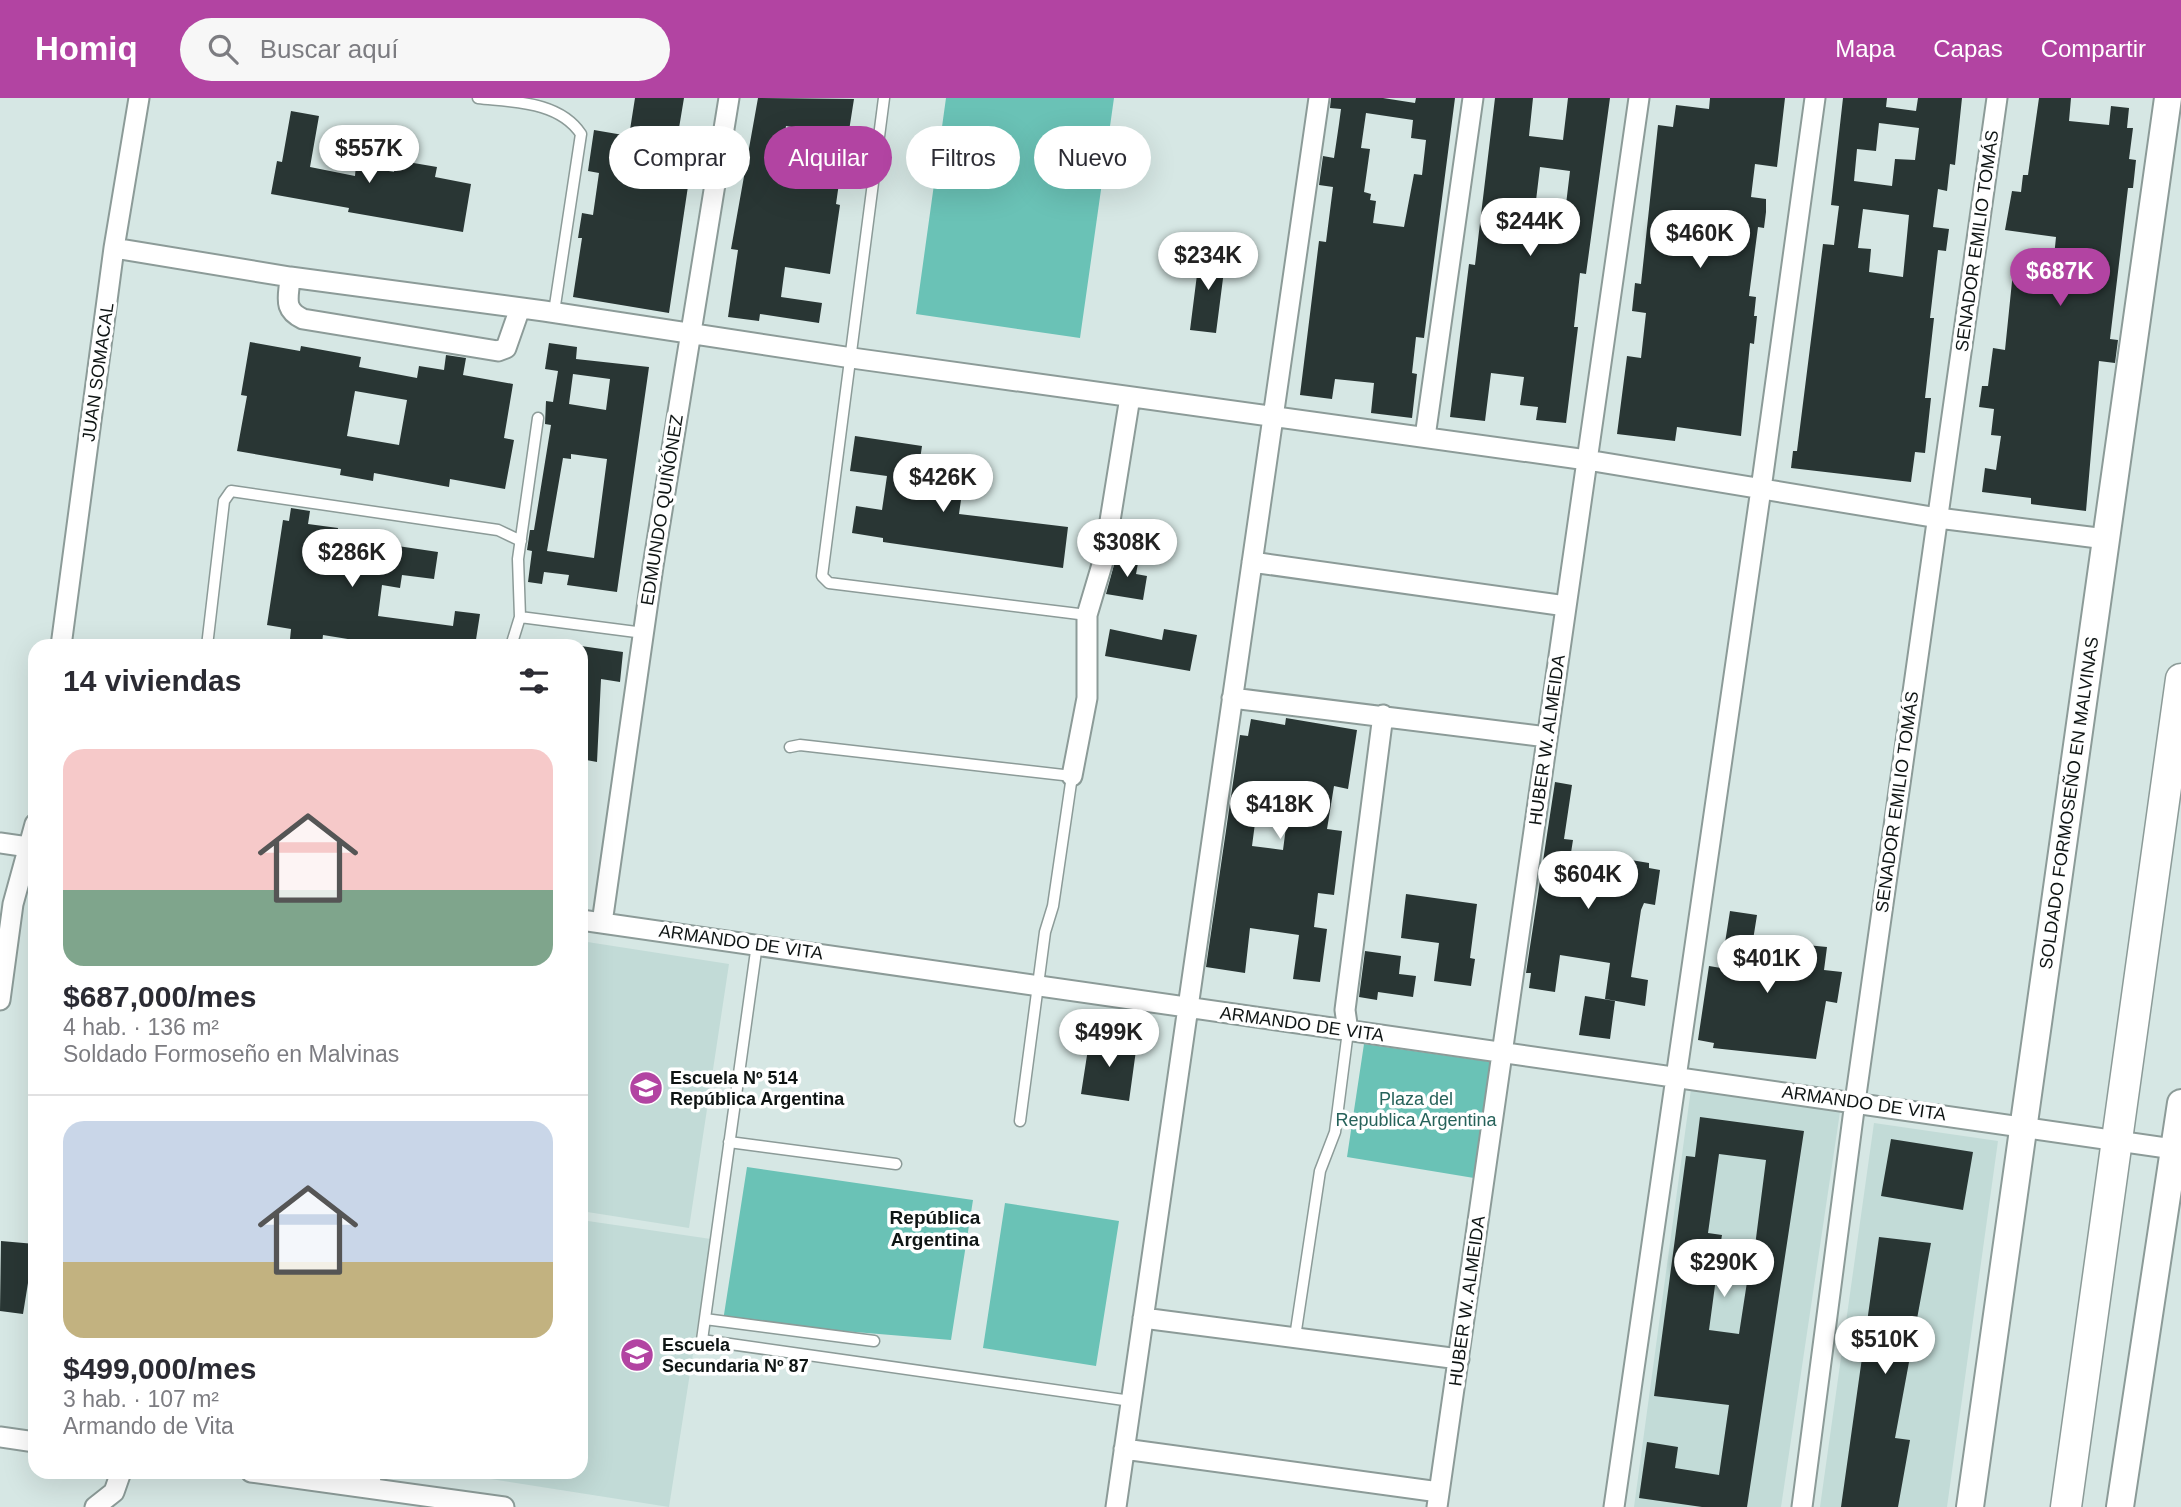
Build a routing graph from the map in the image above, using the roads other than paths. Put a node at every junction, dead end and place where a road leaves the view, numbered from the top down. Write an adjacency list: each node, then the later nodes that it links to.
1 (139, 98): 11 (street, JUAN SOMACAL)
2 (478, 98): 14 (lane)
3 (729, 98): 15 (street, EDMUNDO QUIÑÓNEZ)
4 (884, 98): 16 (lane)
5 (1319, 98): 18 (street)
6 (1473, 98): 20 (street)
7 (1639, 98): 21 (street, HUBER W. ALMEIDA)
8 (1815, 98): 22 (street)
9 (1997, 98): 23 (street, SENADOR EMILIO TOMÁS)
10 (2168, 98): 24 (main road, SOLDADO FORMOSEÑO EN MALVINAS)
11 (114, 248): 12 (street); 31 (street, JUAN SOMACAL)
12 (290, 277): 13 (street); 13 (street)
13 (520, 307): 14 (street)
14 (554, 312): 15 (street)
15 (690, 332): 16 (street); 30 (street, EDMUNDO QUIÑÓNEZ)
16 (852, 358): 17 (street); 28 (lane)
17 (1130, 397): 18 (street); 28 (street)
18 (1273, 415): 20 (street); 26 (street)
19 (538, 418): 25 (lane)
20 (1425, 437): 21 (street)
21 (1587, 460): 22 (street); 27 (street, HUBER W. ALMEIDA)
22 (1762, 489): 23 (street); 51 (street)
23 (1938, 518): 24 (street); 52 (street, SENADOR EMILIO TOMÁS)
24 (2106, 539): 55 (main road, SOLDADO FORMOSEÑO EN MALVINAS)
25 (520, 541): 29 (lane); 32 (lane)
26 (1252, 562): 27 (street); 35 (street)
27 (1566, 606): 37 (street, HUBER W. ALMEIDA)
28 (1087, 615): 39 (street)
29 (520, 617): 30 (lane); 33 (lane)
30 (644, 633): 44 (street, EDMUNDO QUIÑÓNEZ)
31 (62, 639)
32 (208, 639)
33 (513, 639)
34 (2181, 679): 56 (main road)
35 (1232, 698): 36 (street); 48 (street)
36 (1383, 715): 37 (street); 49 (street)
37 (1547, 737): 50 (street, HUBER W. ALMEIDA)
38 (790, 747): 39 (lane)
39 (1072, 776): 46 (lane)
40 (0, 843): 41 (street)
41 (28, 847)
42 (28, 856): 47 (street)
43 (588, 921): 44 (street, ARMANDO DE VITA)
44 (602, 923): 45 (street, ARMANDO DE VITA)
45 (757, 944): 46 (street, ARMANDO DE VITA); 57 (lane)
46 (1037, 987): 48 (street, ARMANDO DE VITA); 54 (lane)
47 (0, 1000)
48 (1188, 1007): 49 (street, ARMANDO DE VITA); 60 (street)
49 (1348, 1031): 50 (street, ARMANDO DE VITA); 62 (lane)
50 (1502, 1052): 51 (street, ARMANDO DE VITA); 64 (street, HUBER W. ALMEIDA)
51 (1678, 1076): 52 (street, ARMANDO DE VITA); 75 (street)
52 (1854, 1102): 55 (street, ARMANDO DE VITA); 76 (street, SENADOR EMILIO TOMÁS)
53 (2181, 1103): 58 (main road)
54 (1020, 1121)
55 (2024, 1126): 56 (street, ARMANDO DE VITA); 77 (main road, SOLDADO FORMOSEÑO EN MALVINAS)
56 (2119, 1140): 58 (street); 78 (main road)
57 (729, 1142): 59 (lane); 61 (lane)
58 (2178, 1149): 79 (main road)
59 (896, 1164)
60 (1143, 1318): 62 (street); 65 (street)
61 (705, 1320): 63 (lane); 65 (lane)
62 (1295, 1337): 64 (street)
63 (874, 1341)
64 (1459, 1359): 71 (street, HUBER W. ALMEIDA)
65 (1131, 1401): 68 (street)
66 (0, 1437): 67 (street)
67 (28, 1441)
68 (1124, 1448): 71 (street); 74 (street)
69 (119, 1479): 72 (street)
70 (375, 1480): 73 (street)
71 (1438, 1500)
72 (95, 1507)
73 (504, 1507)
74 (1116, 1507)
75 (1614, 1507)
76 (1802, 1507)
77 (1970, 1507)
78 (2066, 1507)
79 (2120, 1507)

